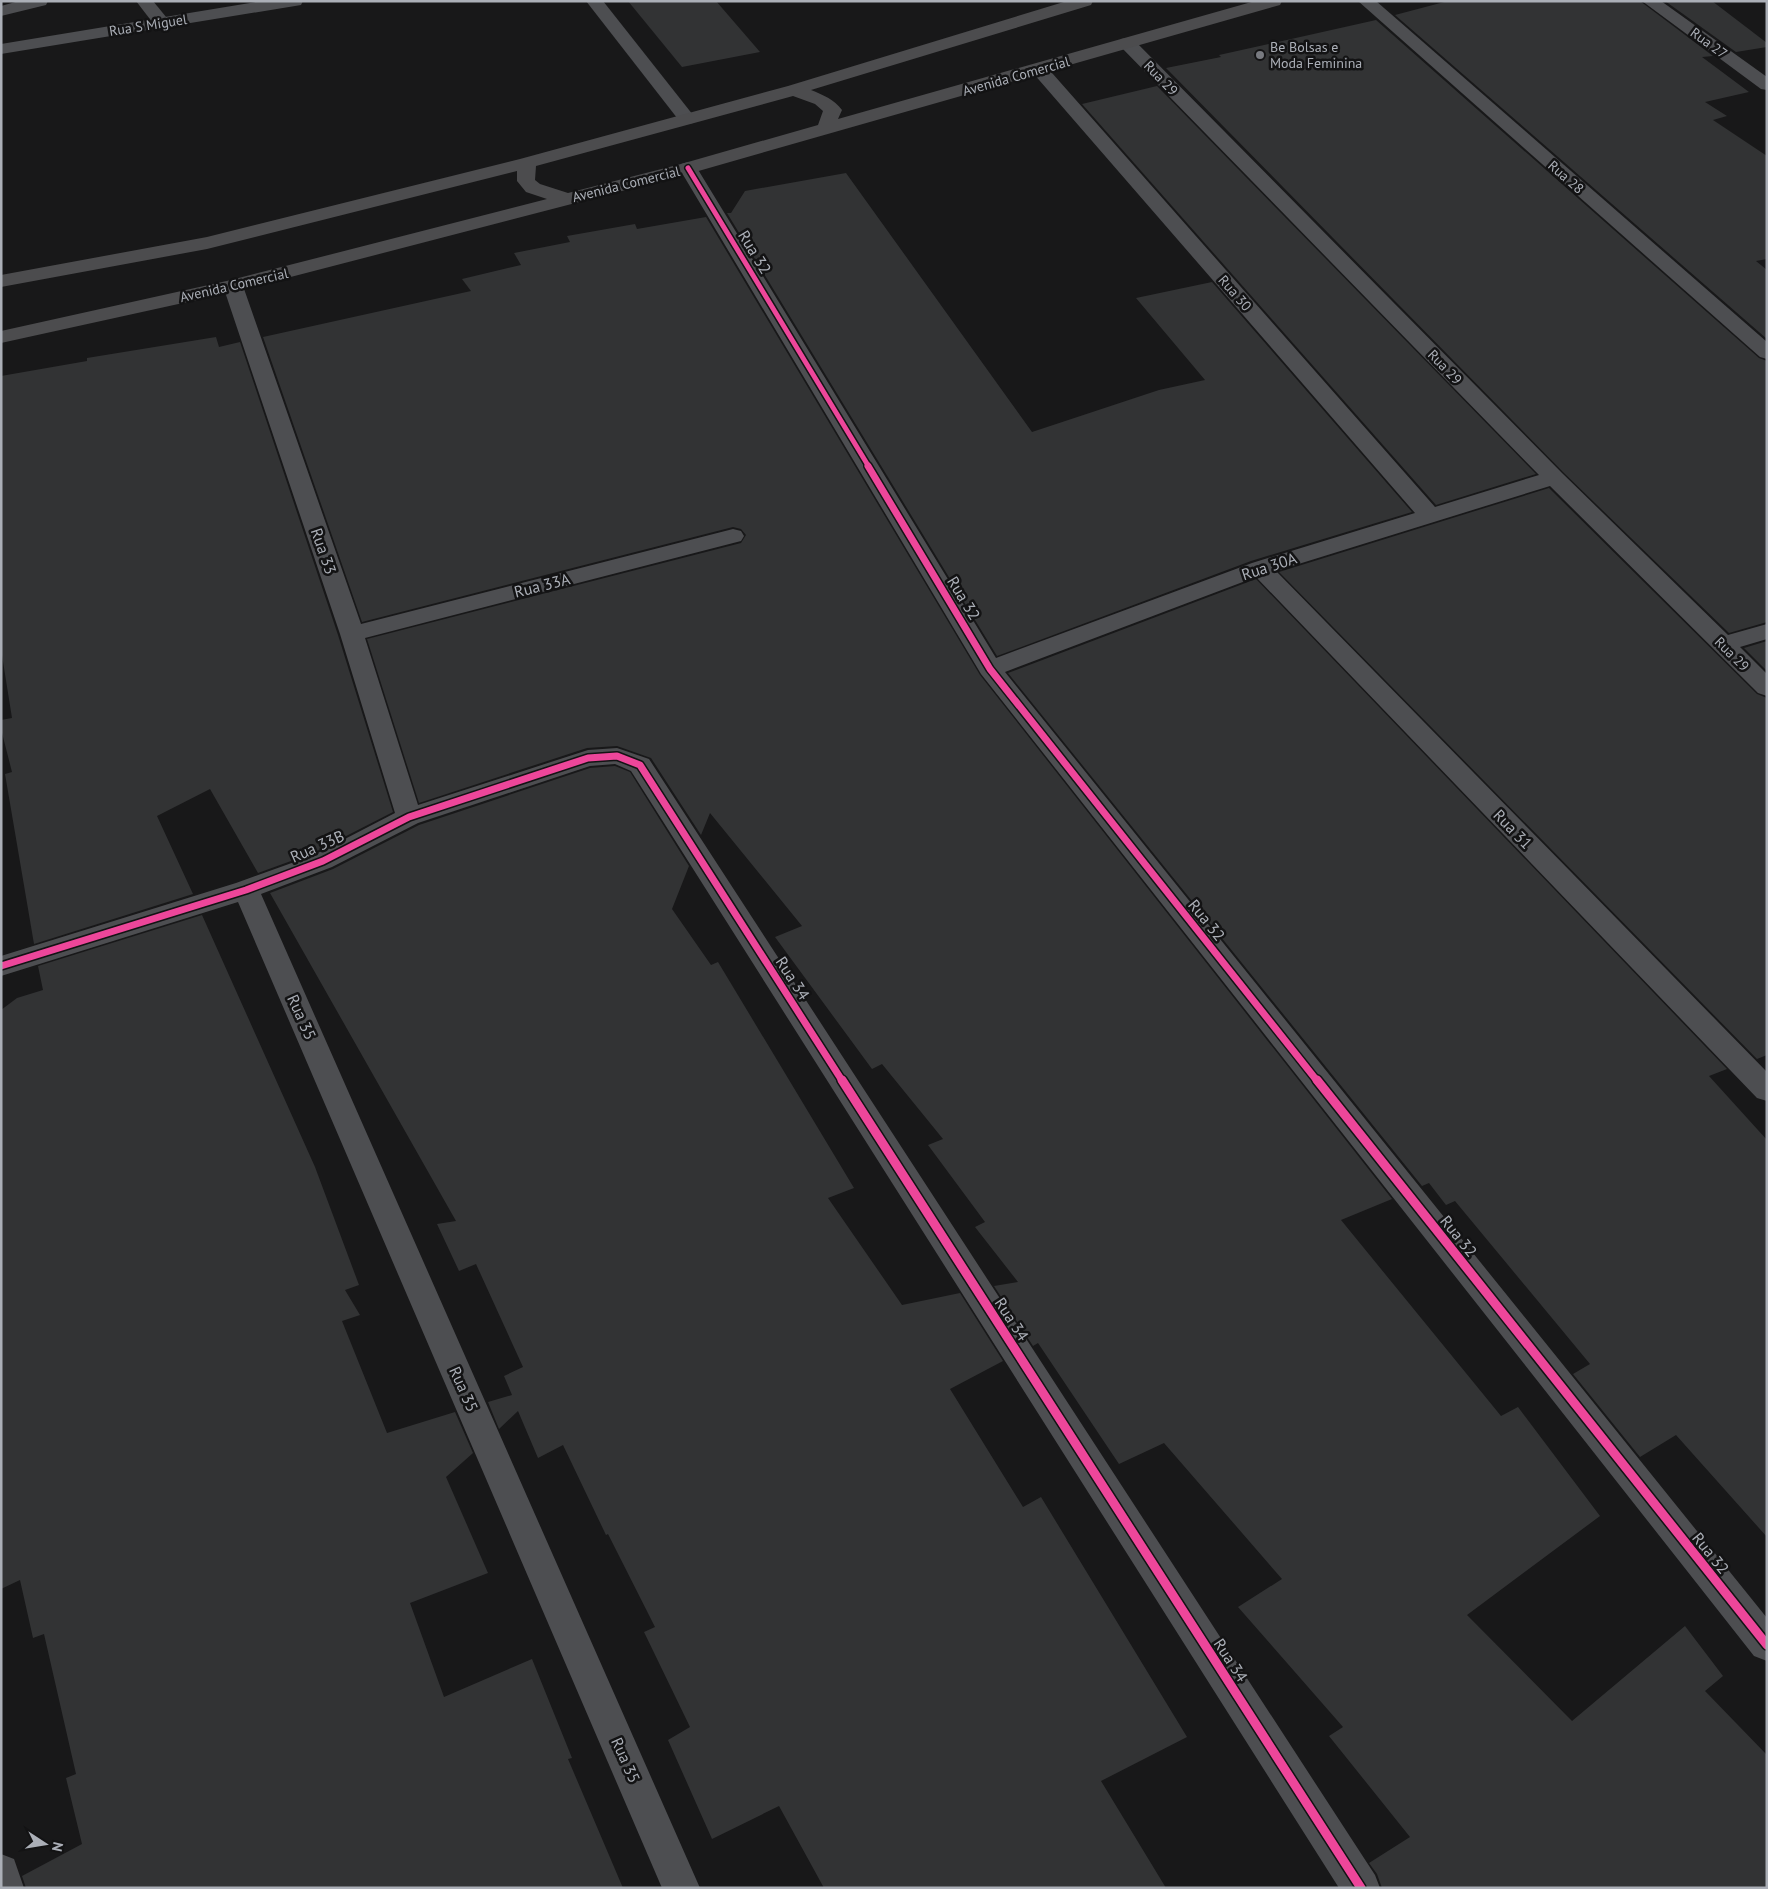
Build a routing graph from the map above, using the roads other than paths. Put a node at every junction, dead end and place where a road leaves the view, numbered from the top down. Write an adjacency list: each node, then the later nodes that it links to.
1 (40, 1): 9 (street)
2 (144, 1): 10 (street)
3 (295, 1): 10 (street, Rua S Miguel)
4 (594, 1): 16 (street)
5 (1085, 1): 15 (street)
6 (1274, 1): 11 (street, Avenida Comercial)
7 (1366, 1): 24 (street, Rua 28)
8 (1650, 1): 14 (street, Rua 27)
9 (1, 11)
10 (162, 23): 12 (street, Rua S Miguel)
11 (1126, 43): 13 (street, Avenida Comercial); 25 (street, Rua 29)
12 (1, 50)
13 (1039, 69): 17 (street, Avenida Comercial); 26 (street, Rua 30)
14 (1767, 85)
15 (794, 90): 16 (street); 17 (street)
16 (687, 119): 18 (street)
17 (825, 130): 19 (street, Avenida Comercial)
18 (527, 163): 20 (street); 21 (street)
19 (688, 168): 20 (street, Avenida Comercial); 32 (street, Rua 32)
20 (566, 199): 22 (street, Avenida Comercial)
21 (1, 281)
22 (233, 286): 23 (street, Avenida Comercial); 30 (street, Rua 33)
23 (1, 336)
24 (1767, 353)
25 (1554, 478): 26 (street, Rua 30A); 31 (street, Rua 29)
26 (1430, 516): 28 (street, Rua 30A)
27 (733, 536): 30 (street, Rua 33A)
28 (1260, 568): 32 (street, Rua 30A); 38 (street, Rua 31)
29 (1767, 631): 31 (street)
30 (352, 634): 35 (street, Rua 33)
31 (1722, 645): 33 (street, Rua 29)
32 (990, 670): 39 (street, Rua 32)
33 (1767, 688)
34 (640, 765): 35 (street, Rua 33B); 43 (street, Rua 34)
35 (409, 817): 36 (street, Rua 33B)
36 (246, 890): 37 (street, Rua 33B); 42 (street, Rua 35)
37 (1, 966)
38 (1767, 1090)
39 (1767, 1645)
40 (1, 1872): 41 (street)
41 (5, 1888)
42 (682, 1888)
43 (1361, 1888)

